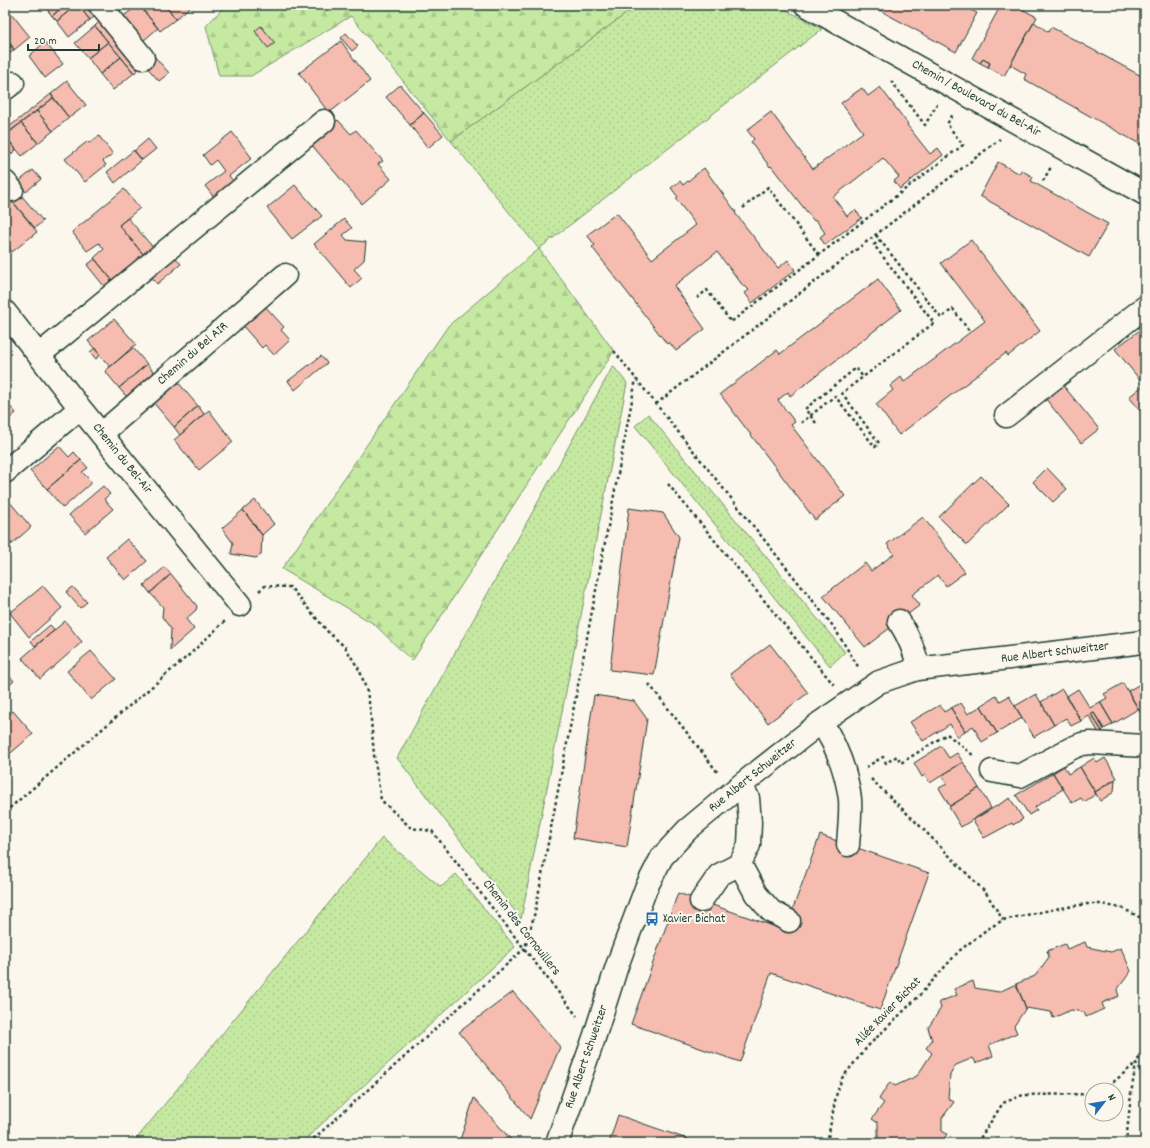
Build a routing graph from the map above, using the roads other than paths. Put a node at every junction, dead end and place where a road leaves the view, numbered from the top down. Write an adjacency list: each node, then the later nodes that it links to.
1 (806, 5): 5 (street, Chemin / Boulevard du Bel-Air)
2 (104, 6): 3 (street)
3 (143, 58)
4 (324, 121): 9 (street)
5 (1145, 194)
6 (285, 275): 12 (street, Chemin du Bel AIR)
7 (1145, 307): 11 (street)
8 (5, 312): 9 (street, Chemin du Bel-Air)
9 (39, 355): 10 (street, Chemin du Bel-Air)
10 (80, 408): 12 (street, Chemin du Bel-Air); 13 (street)
11 (1006, 416)
12 (101, 434): 14 (street, Chemin du Bel-Air)
13 (5, 472)
14 (240, 605)
15 (899, 621): 17 (street)
16 (1145, 641): 17 (street, Rue Albert Schweitzer)
17 (919, 669): 18 (street, Rue Albert Schweitzer)
18 (821, 722): 21 (street, Rue Albert Schweitzer); 22 (street)
19 (1145, 746): 20 (street)
20 (992, 771)
21 (737, 788): 23 (street); 26 (street, Rue Albert Schweitzer)
22 (848, 845)
23 (740, 864): 24 (street); 25 (street)
24 (701, 901)
25 (789, 921)
26 (557, 1143)

